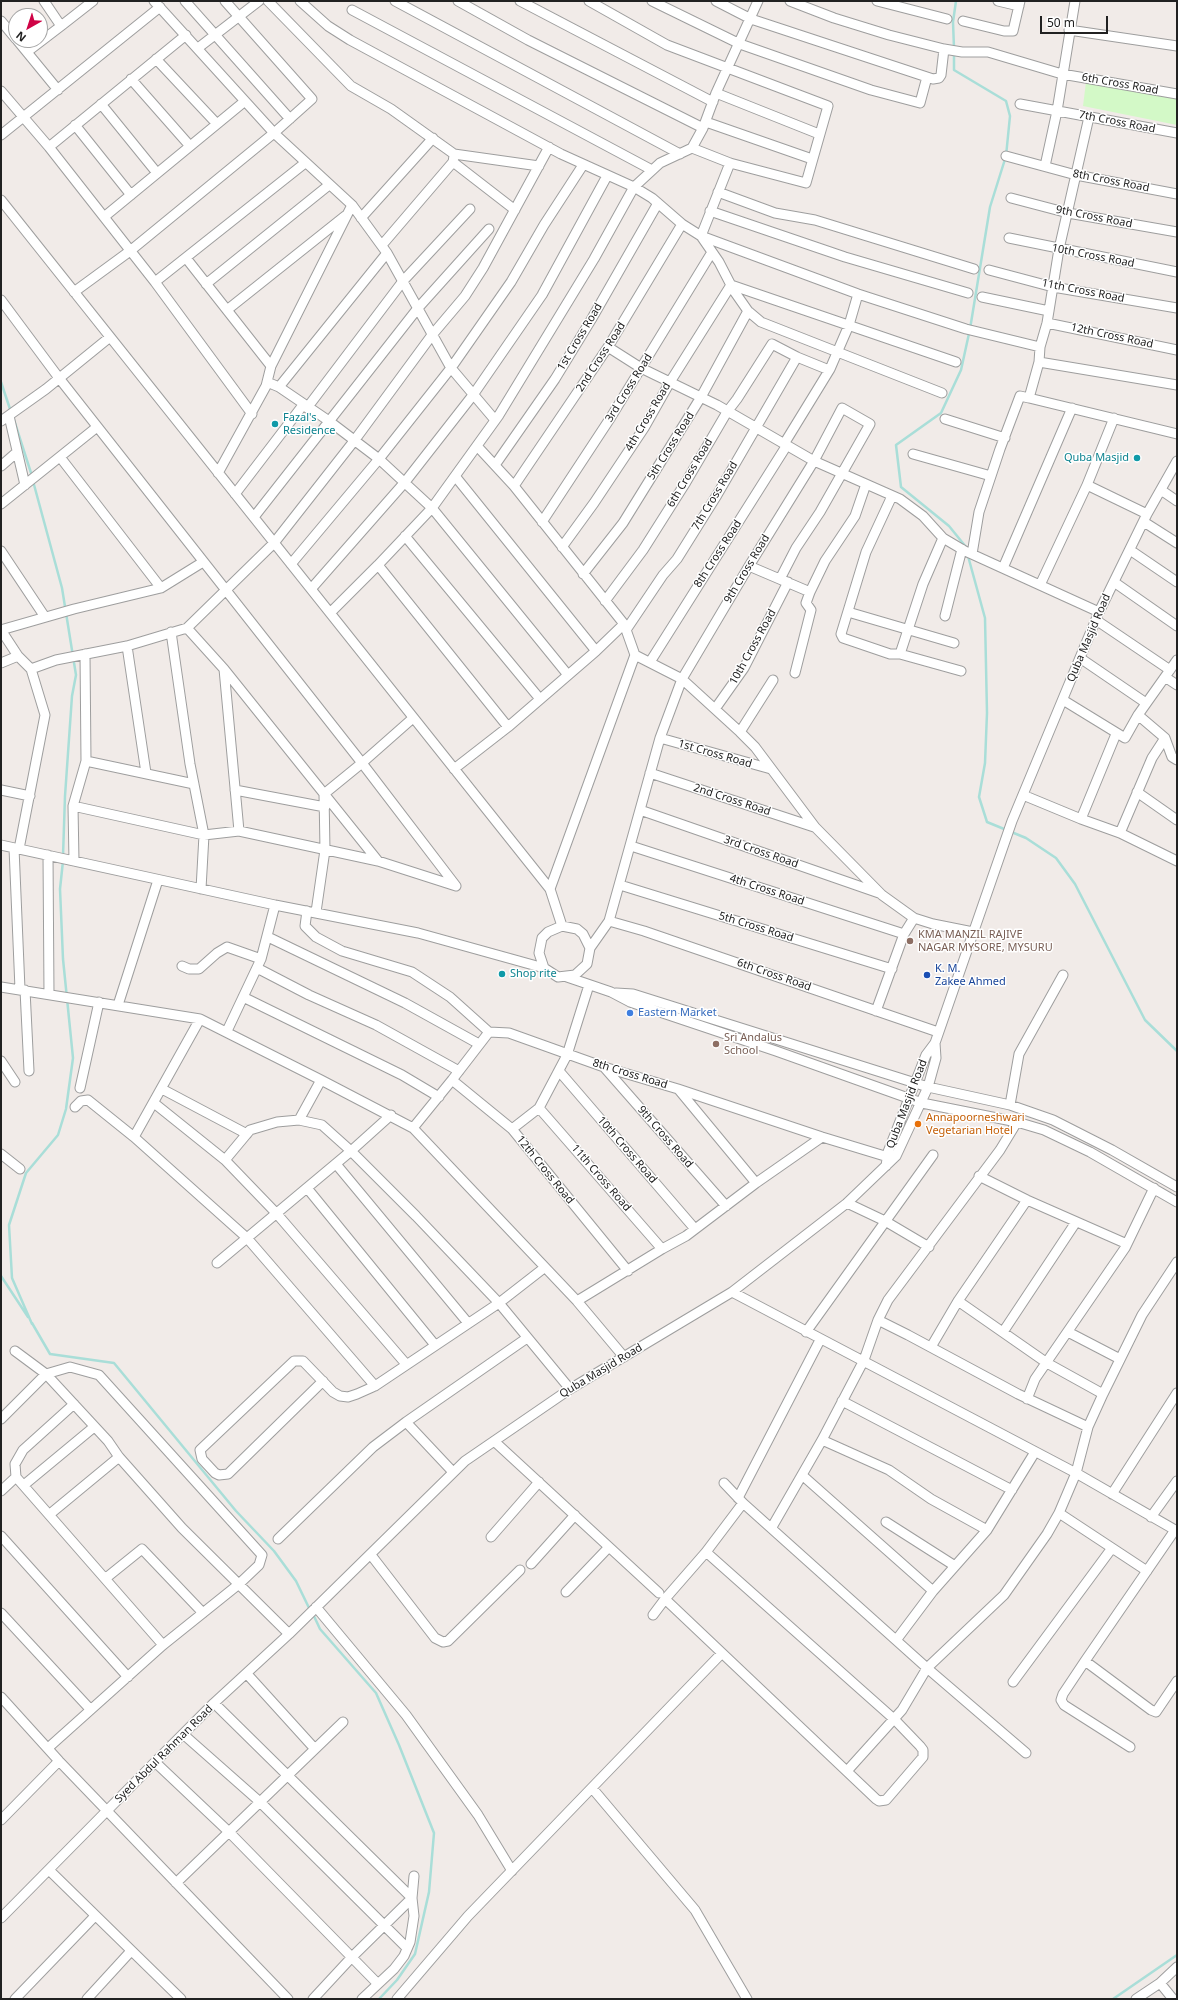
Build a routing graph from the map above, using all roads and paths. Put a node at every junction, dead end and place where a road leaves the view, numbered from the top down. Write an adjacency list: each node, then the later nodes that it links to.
1 (44, 1): 27 (street)
2 (93, 1): 27 (street)
3 (185, 1): 31 (street)
4 (225, 1): 22 (street)
5 (259, 1): 22 (street)
6 (268, 1): 61 (street)
7 (300, 1): 64 (street)
8 (395, 1): 66 (street)
9 (458, 1): 56 (street)
10 (520, 1): 46 (street)
11 (589, 1): 39 (street)
12 (652, 1): 32 (street)
13 (716, 1): 23 (street)
14 (758, 1): 23 (street)
15 (790, 1): 36 (street, 6th Cross Road)
16 (877, 1): 24 (street)
17 (998, 1): 19 (street)
18 (1075, 1): 29 (street)
19 (1020, 3): 26 (street)
20 (157, 4): 30 (street); 43 (street)
21 (352, 10): 75 (street)
22 (238, 17): 31 (street); 53 (street)
23 (751, 19): 32 (street); 41 (street)
24 (946, 19)
25 (1, 21): 28 (street)
26 (962, 21)
27 (61, 26): 37 (street)
28 (8, 29)
29 (1069, 30): 33 (street); 40 (street)
30 (186, 35): 35 (street); 38 (street)
31 (215, 35): 35 (street); 53 (street)
32 (740, 44): 39 (street); 41 (street)
33 (1177, 46)
34 (24, 48): 37 (street)
35 (198, 48): 47 (street)
36 (946, 50): 40 (street, 6th Cross Road); 41 (street)
37 (27, 52): 43 (street)
38 (156, 59): 42 (street); 54 (street)
39 (728, 70): 46 (street); 59 (street)
40 (1062, 74): 45 (street, 6th Cross Road); 50 (street)
41 (927, 77)
42 (132, 79): 48 (street); 62 (street)
43 (58, 90): 52 (street)
44 (1, 91): 52 (street)
45 (1177, 94)
46 (715, 98): 56 (street); 59 (street)
47 (245, 101): 54 (street); 57 (street)
48 (101, 104): 55 (street); 76 (street)
49 (1020, 104): 50 (street, 7th Cross Road)
50 (1057, 111): 51 (street, 7th Cross Road); 74 (street)
51 (1090, 116): 58 (street, 7th Cross Road); 77 (street)
52 (23, 117): 60 (street); 63 (street)
53 (290, 119): 57 (street)
54 (217, 124): 62 (street)
55 (75, 125): 63 (street); 83 (street)
56 (705, 125): 65 (street); 69 (street)
57 (274, 133): 70 (street); 102 (street)
58 (1177, 133)
59 (820, 134): 69 (street)
60 (1, 135)
61 (433, 138): 68 (street); 94 (street)
62 (190, 146): 76 (street)
63 (48, 147): 93 (street)
64 (549, 148): 72 (street); 73 (street)
65 (692, 148): 66 (street); 71 (street)
66 (680, 154): 75 (street)
67 (1006, 156): 74 (street, 8th Cross Road)
68 (453, 158): 73 (street); 89 (street); 100 (street)
69 (812, 159): 71 (street)
70 (305, 163): 79 (street); 104 (street)
71 (730, 164): 81 (street)
72 (583, 165): 78 (street); 135 (street)
73 (539, 166): 89 (street)
74 (1045, 166): 77 (street, 8th Cross Road)
75 (652, 170): 80 (street)
76 (157, 173): 83 (street)
77 (1076, 175): 82 (street, 8th Cross Road); 91 (street)
78 (607, 176): 80 (street); 144 (street)
79 (329, 185): 87 (street); 110 (street)
80 (634, 187): 86 (street); 154 (street)
81 (718, 192): 90 (street); 105 (street)
82 (1177, 194)
83 (131, 195): 93 (street)
84 (1011, 198): 91 (street, 9th Cross Road)
85 (1, 200): 113 (street)
86 (658, 204): 95 (street); 171 (street, 1st Cross Road)
87 (352, 205): 92 (street); 94 (street)
88 (470, 209): 108 (street)
89 (515, 210): 125 (street)
90 (710, 211): 98 (street); 115 (street)
91 (1068, 213): 97 (street, 9th Cross Road); 101 (street)
92 (347, 215): 120 (street); 134 (street)
93 (104, 217): 102 (street)
94 (361, 218): 100 (street)
95 (682, 224): 98 (street); 127 (street, 2nd Cross Road)
96 (490, 229): 118 (street)
97 (1177, 232)
98 (701, 236): 103 (street); 114 (street)
99 (1009, 238): 101 (street, 10th Cross Road)
100 (384, 249): 108 (street); 142 (street)
101 (1059, 249): 107 (street, 10th Cross Road); 112 (street)
102 (130, 251): 109 (street); 113 (street)
103 (712, 252): 111 (street); 136 (street, 3rd Cross Road)
104 (186, 258): 109 (street); 110 (street)
105 (974, 269)
106 (989, 270): 112 (street, 11th Cross Road)
107 (1177, 272)
108 (403, 281): 118 (street); 147 (street)
109 (156, 282): 150 (street)
110 (206, 284): 120 (street)
111 (731, 285): 121 (street); 124 (street); 140 (street, 4th Cross Road)
112 (1053, 287): 119 (street, 11th Cross Road); 122 (street)
113 (74, 292): 126 (street)
114 (858, 294): 124 (street, 8th Cross Road); 128 (street)
115 (968, 294)
116 (982, 296): 122 (street)
117 (1, 300): 138 (street)
118 (418, 308): 125 (street); 155 (street)
119 (1177, 308)
120 (227, 310): 134 (street)
121 (748, 311): 130 (street); 145 (street, 5th Cross Road)
122 (1049, 311): 123 (street)
123 (1047, 323): 128 (street); 129 (street, 12th Cross Road)
124 (849, 325): 130 (street, 8th Cross Road); 132 (street)
125 (432, 335): 135 (street); 161 (street)
126 (110, 337): 138 (street); 172 (street)
127 (608, 347): 136 (street); 179 (street, 2nd Cross Road)
128 (1040, 347): 133 (street)
129 (1177, 350)
130 (837, 352): 137 (street, 8th Cross Road); 143 (street)
131 (797, 357): 137 (street); 149 (street, 6th Cross Road); 158 (street, 7th Cross Road)
132 (956, 362)
133 (1039, 362): 141 (street); 146 (street)
134 (271, 366): 139 (street)
135 (451, 368): 144 (street); 167 (street)
136 (641, 368): 140 (street); 189 (street, 3rd Cross Road)
137 (829, 370): 162 (street, 8th Cross Road)
138 (59, 378): 151 (street); 157 (street)
139 (267, 382): 142 (street); 150 (street)
140 (670, 382): 145 (street); 194 (street, 4th Cross Road)
141 (1177, 385)
142 (278, 387): 147 (street)
143 (942, 393)
144 (473, 395): 154 (street); 176 (street)
145 (701, 397): 149 (street); 203 (street, 5th Cross Road)
146 (1029, 398): 148 (street); 160 (street)
147 (305, 406): 155 (street); 182 (street)
148 (1072, 408): 152 (street); 202 (street)
149 (727, 412): 158 (street); 212 (street, 6th Cross Road)
150 (252, 414): 172 (street)
151 (10, 415): 156 (street); 164 (street)
152 (1114, 418): 159 (street); 180 (street)
153 (945, 419): 160 (street)
154 (495, 420): 163 (street)
155 (329, 421): 161 (street); 187 (street)
156 (1, 422)
157 (97, 427): 166 (street); 198 (street)
158 (756, 428): 162 (street); 219 (street, 7th Cross Road)
159 (1177, 434)
160 (1005, 438): 175 (street)
161 (354, 441): 167 (street); 192 (street)
162 (786, 444): 168 (street); 233 (street, 8th Cross Road)
163 (476, 446): 171 (street); 174 (street)
164 (16, 453): 170 (street); 177 (street)
165 (913, 454): 175 (street)
166 (60, 456): 177 (street); 208 (street)
167 (379, 459): 176 (street); 199 (street)
168 (814, 461): 173 (street); 173 (street, 9th Cross Road); 201 (street, 9th Cross Road)
169 (1177, 461): 181 (street, Quba Masjid Road)
170 (1, 466)
171 (495, 466): 179 (street)
172 (218, 473): 182 (street)
173 (842, 473): 178 (street); 204 (street, 10th Cross Road)
174 (455, 476): 186 (street); 226 (street)
175 (992, 476): 197 (street)
176 (404, 482): 186 (street); 209 (street)
177 (27, 484): 185 (street)
178 (866, 484): 183 (street); 211 (street)
179 (514, 486): 189 (street)
180 (1087, 486): 188 (street); 207 (street)
181 (1161, 490): 184 (street); 188 (street, Quba Masjid Road)
182 (235, 494): 187 (street)
183 (892, 496): 191 (street); 213 (street)
184 (1177, 501)
185 (1, 504)
186 (432, 508): 190 (street); 240 (street)
187 (254, 517): 192 (street)
188 (1146, 518): 193 (street); 195 (street, Quba Masjid Road)
189 (542, 522): 194 (street)
190 (405, 536): 200 (street); 244 (street)
191 (943, 538): 197 (street); 221 (street)
192 (274, 543): 199 (street); 210 (street)
193 (1177, 544)
194 (562, 547): 203 (street)
195 (1130, 550): 205 (street, Quba Masjid Road); 206 (street)
196 (1, 551): 215 (street)
197 (967, 552): 202 (street); 216 (street)
198 (203, 562): 208 (street); 210 (street)
199 (291, 564): 209 (street)
200 (378, 565): 214 (street); 250 (street)
201 (748, 566): 204 (street); 241 (street, 9th Cross Road)
202 (1003, 568): 207 (street)
203 (583, 574): 212 (street)
204 (784, 581): 211 (street); 247 (street, 10th Cross Road)
205 (1114, 582): 217 (street, Quba Masjid Road); 218 (street)
206 (1177, 582)
207 (1040, 585): 217 (street)
208 (161, 588): 215 (street)
209 (311, 589): 214 (street)
210 (226, 591): 220 (street); 257 (street)
211 (810, 592): 238 (street)
212 (605, 601): 219 (street)
213 (848, 612): 221 (street); 228 (street)
214 (330, 613): 249 (street)
215 (50, 616): 222 (street)
216 (945, 616)
217 (1097, 616): 231 (street, Quba Masjid Road); 239 (street)
218 (1177, 626)
219 (625, 627): 226 (street, 7th Cross Road); 229 (street)
220 (187, 628): 223 (street); 236 (street)
221 (907, 629): 224 (street); 228 (street)
222 (1, 630): 230 (street)
223 (171, 632): 225 (street); 262 (street)
224 (954, 643)
225 (127, 646): 227 (street); 260 (street)
226 (596, 652): 240 (street, 7th Cross Road)
227 (85, 654): 235 (street); 256 (street)
228 (900, 654): 237 (street)
229 (635, 655): 233 (street); 289 (street)
230 (18, 656): 234 (street); 235 (street)
231 (1080, 658): 245 (street, Quba Masjid Road); 246 (street)
232 (1177, 660): 239 (street)
233 (650, 662): 241 (street)
234 (1, 663)
235 (31, 669): 268 (street)
236 (224, 669): 264 (street); 266 (street)
237 (961, 671)
238 (795, 673)
239 (1168, 673): 243 (street); 246 (street)
240 (568, 675): 244 (street, 7th Cross Road)
241 (682, 679): 247 (street); 253 (street, 9th Cross Road)
242 (773, 680): 251 (street)
243 (1177, 685)
244 (540, 699): 250 (street, 7th Cross Road)
245 (1063, 700): 252 (street); 267 (street, Quba Masjid Road)
246 (1146, 703): 248 (street)
247 (715, 710): 251 (street)
248 (1138, 715): 252 (street); 254 (street)
249 (413, 718): 257 (street); 258 (street)
250 (508, 727): 258 (street, 7th Cross Road)
251 (740, 732): 259 (street)
252 (1116, 734): 272 (street)
253 (660, 738): 259 (street, 1st Cross Road); 261 (street, 9th Cross Road)
254 (1165, 738): 255 (street); 265 (street)
255 (1177, 760)
256 (86, 761): 260 (street); 269 (street)
257 (362, 763): 266 (street); 284 (street)
258 (454, 769): 289 (street)
259 (771, 769): 274 (street)
260 (146, 773): 262 (street)
261 (650, 773): 271 (street, 9th Cross Road); 274 (street, 2nd Cross Road)
262 (194, 784): 277 (street)
263 (1, 790): 268 (street)
264 (235, 790): 270 (street); 275 (street)
265 (1137, 792): 273 (street); 276 (street)
266 (324, 794): 270 (street); 284 (street)
267 (1023, 795): 272 (street); 296 (street, Quba Masjid Road)
268 (30, 796): 280 (street)
269 (73, 806): 277 (street); 283 (street)
270 (325, 807): 281 (street)
271 (640, 810): 279 (street, 9th Cross Road); 290 (street, 3rd Cross Road)
272 (1081, 819): 276 (street)
273 (1177, 820)
274 (814, 827): 290 (street)
275 (239, 831): 277 (street); 281 (street)
276 (1120, 833): 285 (street)
277 (204, 835): 288 (street)
278 (1, 845): 280 (street)
279 (631, 846): 287 (street, 9th Cross Road); 297 (street, 4th Cross Road)
280 (17, 848): 282 (street); 308 (street)
281 (325, 850): 284 (street); 292 (street)
282 (51, 856): 283 (street); 310 (street)
283 (72, 860): 286 (street)
284 (378, 861)
285 (1177, 861)
286 (158, 880): 288 (street); 313 (street)
287 (620, 884): 294 (street, 9th Cross Road); 303 (street, 5th Cross Road)
288 (202, 889): 291 (street)
289 (550, 889): 295 (street)
290 (882, 894): 293 (street)
291 (275, 905): 292 (street); 298 (street)
292 (311, 912): 302 (street); 317 (street)
293 (914, 918): 296 (street); 297 (street)
294 (609, 921): 299 (street, 9th Cross Road); 314 (street, 6th Cross Road)
295 (562, 926): 299 (street); 302 (street)
296 (973, 932): 318 (street, Quba Masjid Road)
297 (904, 934): 303 (street)
298 (268, 937): 300 (street); 320 (street)
299 (590, 948): 305 (street)
300 (259, 963): 301 (street); 311 (street); 325 (street)
301 (182, 966)
302 (544, 968): 305 (street)
303 (892, 969): 314 (street)
304 (1063, 975): 339 (street)
305 (567, 977): 306 (street)
306 (589, 985): 309 (street); 321 (street)
307 (1, 987): 308 (street)
308 (22, 990): 310 (street); 324 (street)
309 (610, 992): 330 (street); 336 (street)
310 (52, 994): 312 (street)
311 (243, 997): 316 (street); 335 (street)
312 (98, 1002): 313 (street); 332 (street)
313 (118, 1006): 315 (street)
314 (876, 1010): 318 (street, 6th Cross Road)
315 (200, 1019): 316 (street); 333 (street)
316 (227, 1032): 327 (street)
317 (489, 1032): 320 (street); 321 (street, 8th Cross Road)
318 (938, 1032): 319 (street, Quba Masjid Road)
319 (935, 1043): 330 (street, Quba Masjid Road); 331 (street, Quba Masjid Road)
320 (479, 1044): 325 (street)
321 (567, 1055): 323 (street, 8th Cross Road); 326 (street)
322 (1, 1061): 329 (street)
323 (604, 1067): 334 (street, 8th Cross Road); 366 (street, 9th Cross Road)
324 (30, 1071)
325 (459, 1071): 328 (street)
326 (559, 1071): 341 (street); 370 (street, 10th Cross Road)
327 (321, 1080): 342 (street); 343 (street)
328 (452, 1080): 335 (street); 346 (street, 12th Cross Road)
329 (15, 1082)
330 (916, 1083): 331 (street); 336 (street, Quba Masjid Road)
331 (928, 1087): 338 (street, Quba Masjid Road); 339 (street)
332 (80, 1088)
333 (162, 1089): 337 (street); 347 (street)
334 (678, 1089): 349 (street, 8th Cross Road); 359 (street)
335 (439, 1096): 345 (street)
336 (910, 1099): 338 (street); 353 (street, Quba Masjid Road)
337 (154, 1103): 348 (street); 354 (street)
338 (922, 1103): 344 (street); 356 (street, Quba Masjid Road)
339 (1010, 1106): 360 (street)
340 (75, 1108): 348 (street)
341 (539, 1108): 346 (street); 374 (street, 11th Cross Road)
342 (391, 1115): 345 (street); 350 (street)
343 (299, 1120): 347 (street); 350 (street)
344 (1017, 1122): 358 (street); 362 (street)
345 (413, 1128): 377 (street)
346 (512, 1129): 378 (street, 12th Cross Road)
347 (247, 1134): 354 (street)
348 (134, 1137): 371 (street)
349 (822, 1137): 353 (street, 8th Cross Road); 359 (street)
350 (351, 1151): 355 (street); 382 (street)
351 (1, 1154): 357 (street)
352 (933, 1155): 368 (street)
353 (888, 1157): 356 (street, Quba Masjid Road)
354 (225, 1160): 367 (street)
355 (336, 1164): 361 (street); 384 (street)
356 (886, 1166): 364 (street, Quba Masjid Road)
357 (20, 1169)
358 (979, 1176): 363 (street); 373 (street)
359 (756, 1183): 366 (street)
360 (1177, 1186)
361 (307, 1188): 367 (street); 390 (street)
362 (1154, 1188): 365 (street); 372 (street)
363 (1027, 1200): 369 (street); 381 (street)
364 (847, 1202): 368 (street); 379 (street, Quba Masjid Road)
365 (1177, 1202)
366 (726, 1206): 370 (street)
367 (277, 1214): 371 (street); 397 (street)
368 (885, 1221): 373 (street); 385 (street)
369 (1076, 1222): 372 (street); 386 (street)
370 (695, 1229): 374 (street)
371 (247, 1238): 375 (street); 400 (street)
372 (1127, 1244): 387 (street)
373 (929, 1247): 383 (street)
374 (662, 1249): 378 (street)
375 (217, 1263)
376 (1176, 1266): 394 (street)
377 (544, 1268): 380 (street); 382 (street)
378 (628, 1271): 380 (street)
379 (732, 1292): 385 (street); 393 (street, Quba Masjid Road)
380 (577, 1301): 393 (street)
381 (958, 1301): 386 (street); 391 (street)
382 (499, 1302): 384 (street); 388 (street)
383 (878, 1320): 391 (street); 395 (street)
384 (468, 1323): 390 (street)
385 (806, 1332): 389 (street)
386 (1003, 1332): 396 (street)
387 (1068, 1332): 394 (street); 396 (street)
388 (527, 1338): 401 (street); 408 (street)
389 (820, 1340): 395 (street); 426 (street)
390 (435, 1345): 397 (street)
391 (931, 1347): 404 (street)
392 (15, 1351): 398 (street)
393 (624, 1357): 401 (street, Quba Masjid Road)
394 (1120, 1359): 403 (street)
395 (864, 1360): 405 (street); 413 (street)
396 (1046, 1363): 403 (street); 404 (street)
397 (406, 1364): 400 (street)
398 (46, 1374): 406 (street); 407 (street); 447 (street)
399 (323, 1381): 399 (street); 400 (street)
400 (375, 1386)
401 (570, 1389): 412 (street, Quba Masjid Road)
402 (1177, 1393): 425 (street)
403 (1103, 1394): 410 (street)
404 (1027, 1399): 410 (street)
405 (842, 1401): 411 (street); 423 (street)
406 (74, 1404): 409 (street); 418 (street)
407 (1, 1419)
408 (406, 1422): 415 (street); 437 (street)
409 (94, 1427): 414 (street); 422 (street)
410 (1088, 1427): 416 (street)
411 (822, 1440): 417 (street); 433 (street)
412 (494, 1441): 415 (street, Quba Masjid Road); 420 (street)
413 (1035, 1452): 416 (street); 423 (street)
414 (120, 1457): 428 (street); 447 (street)
415 (452, 1472): 441 (street, Quba Masjid Road)
416 (1076, 1473): 425 (street); 427 (street)
417 (802, 1475): 432 (street); 448 (street)
418 (16, 1477): 422 (street); 424 (street)
419 (1177, 1481): 430 (street)
420 (539, 1482): 429 (street); 436 (street)
421 (724, 1484): 426 (street)
422 (24, 1485): 428 (street)
423 (1012, 1490): 433 (street)
424 (1, 1491)
425 (1112, 1494): 430 (street)
426 (741, 1501): 432 (street); 440 (street)
427 (1059, 1513): 439 (street); 461 (street)
428 (50, 1514): 446 (street)
429 (575, 1515): 438 (street); 442 (street)
430 (1152, 1517): 434 (street)
431 (886, 1522): 443 (street)
432 (772, 1527): 457 (street)
433 (987, 1530): 443 (street)
434 (1176, 1531): 445 (street)
435 (1, 1536): 463 (street)
436 (491, 1537)
437 (278, 1539)
438 (609, 1547): 449 (street); 451 (street)
439 (1112, 1548): 445 (street); 465 (street)
440 (706, 1552): 451 (street); 469 (street)
441 (371, 1555): 444 (street); 450 (street, Quba Masjid Road)
442 (531, 1564)
443 (955, 1566): 448 (street)
444 (520, 1570)
445 (1147, 1571): 460 (street)
446 (106, 1578): 454 (street); 458 (street)
447 (239, 1584): 454 (street); 456 (street)
448 (934, 1591): 457 (street)
449 (566, 1592)
450 (330, 1593): 452 (street, Syed Abdul Rahman Road)
451 (662, 1596): 455 (street); 459 (street)
452 (316, 1607): 456 (street, Syed Abdul Rahman Road); 486 (street)
453 (1, 1613): 468 (street)
454 (203, 1613): 458 (street)
455 (653, 1616)
456 (289, 1634): 462 (street, Syed Abdul Rahman Road)
457 (897, 1640): 461 (street)
458 (163, 1645): 463 (street)
459 (722, 1653): 478 (street); 480 (street)
460 (1085, 1661): 464 (street); 472 (street)
461 (927, 1668): 469 (street); 475 (street)
462 (247, 1674): 467 (street, Syed Abdul Rahman Road); 474 (street)
463 (128, 1677): 468 (street)
464 (1177, 1681)
465 (1013, 1682)
466 (1, 1697): 473 (street)
467 (214, 1703): 471 (street, Syed Abdul Rahman Road); 479 (street)
468 (90, 1709): 473 (street)
469 (895, 1720): 478 (street); 478 (street)
470 (343, 1722): 474 (street)
471 (183, 1734): 477 (street, Syed Abdul Rahman Road); 481 (street)
472 (1130, 1747)
473 (48, 1748): 476 (street)
474 (315, 1749): 479 (street)
475 (1026, 1753)
476 (59, 1761): 482 (street); 483 (street)
477 (155, 1762): 482 (street, Syed Abdul Rahman Road); 484 (street)
478 (847, 1771)
479 (288, 1775): 481 (street); 489 (street)
480 (592, 1788): 486 (street); 506 (street)
481 (260, 1802): 484 (street); 492 (street)
482 (107, 1811): 485 (street, Syed Abdul Rahman Road); 488 (street)
483 (2, 1819)
484 (228, 1832): 488 (street); 495 (street)
485 (50, 1870): 490 (street); 491 (street, Syed Abdul Rahman Road)
486 (512, 1871): 499 (street)
487 (414, 1876): 489 (street)
488 (176, 1883): 503 (street)
489 (412, 1898): 492 (street); 493 (street)
490 (94, 1916): 494 (street); 500 (street)
491 (1, 1918)
492 (384, 1925): 493 (street); 495 (street)
493 (407, 1948): 497 (street)
494 (131, 1951): 501 (street); 502 (street)
495 (351, 1958): 497 (street); 504 (street)
496 (1177, 1967): 498 (street)
497 (378, 1984): 505 (street)
498 (1160, 1984): 507 (street); 508 (street)
499 (403, 1997)
500 (15, 1999)
501 (87, 1999)
502 (181, 1999)
503 (288, 1999)
504 (313, 1999)
505 (362, 1999)
506 (747, 1999)
507 (1136, 1999)
508 (1173, 1999)

